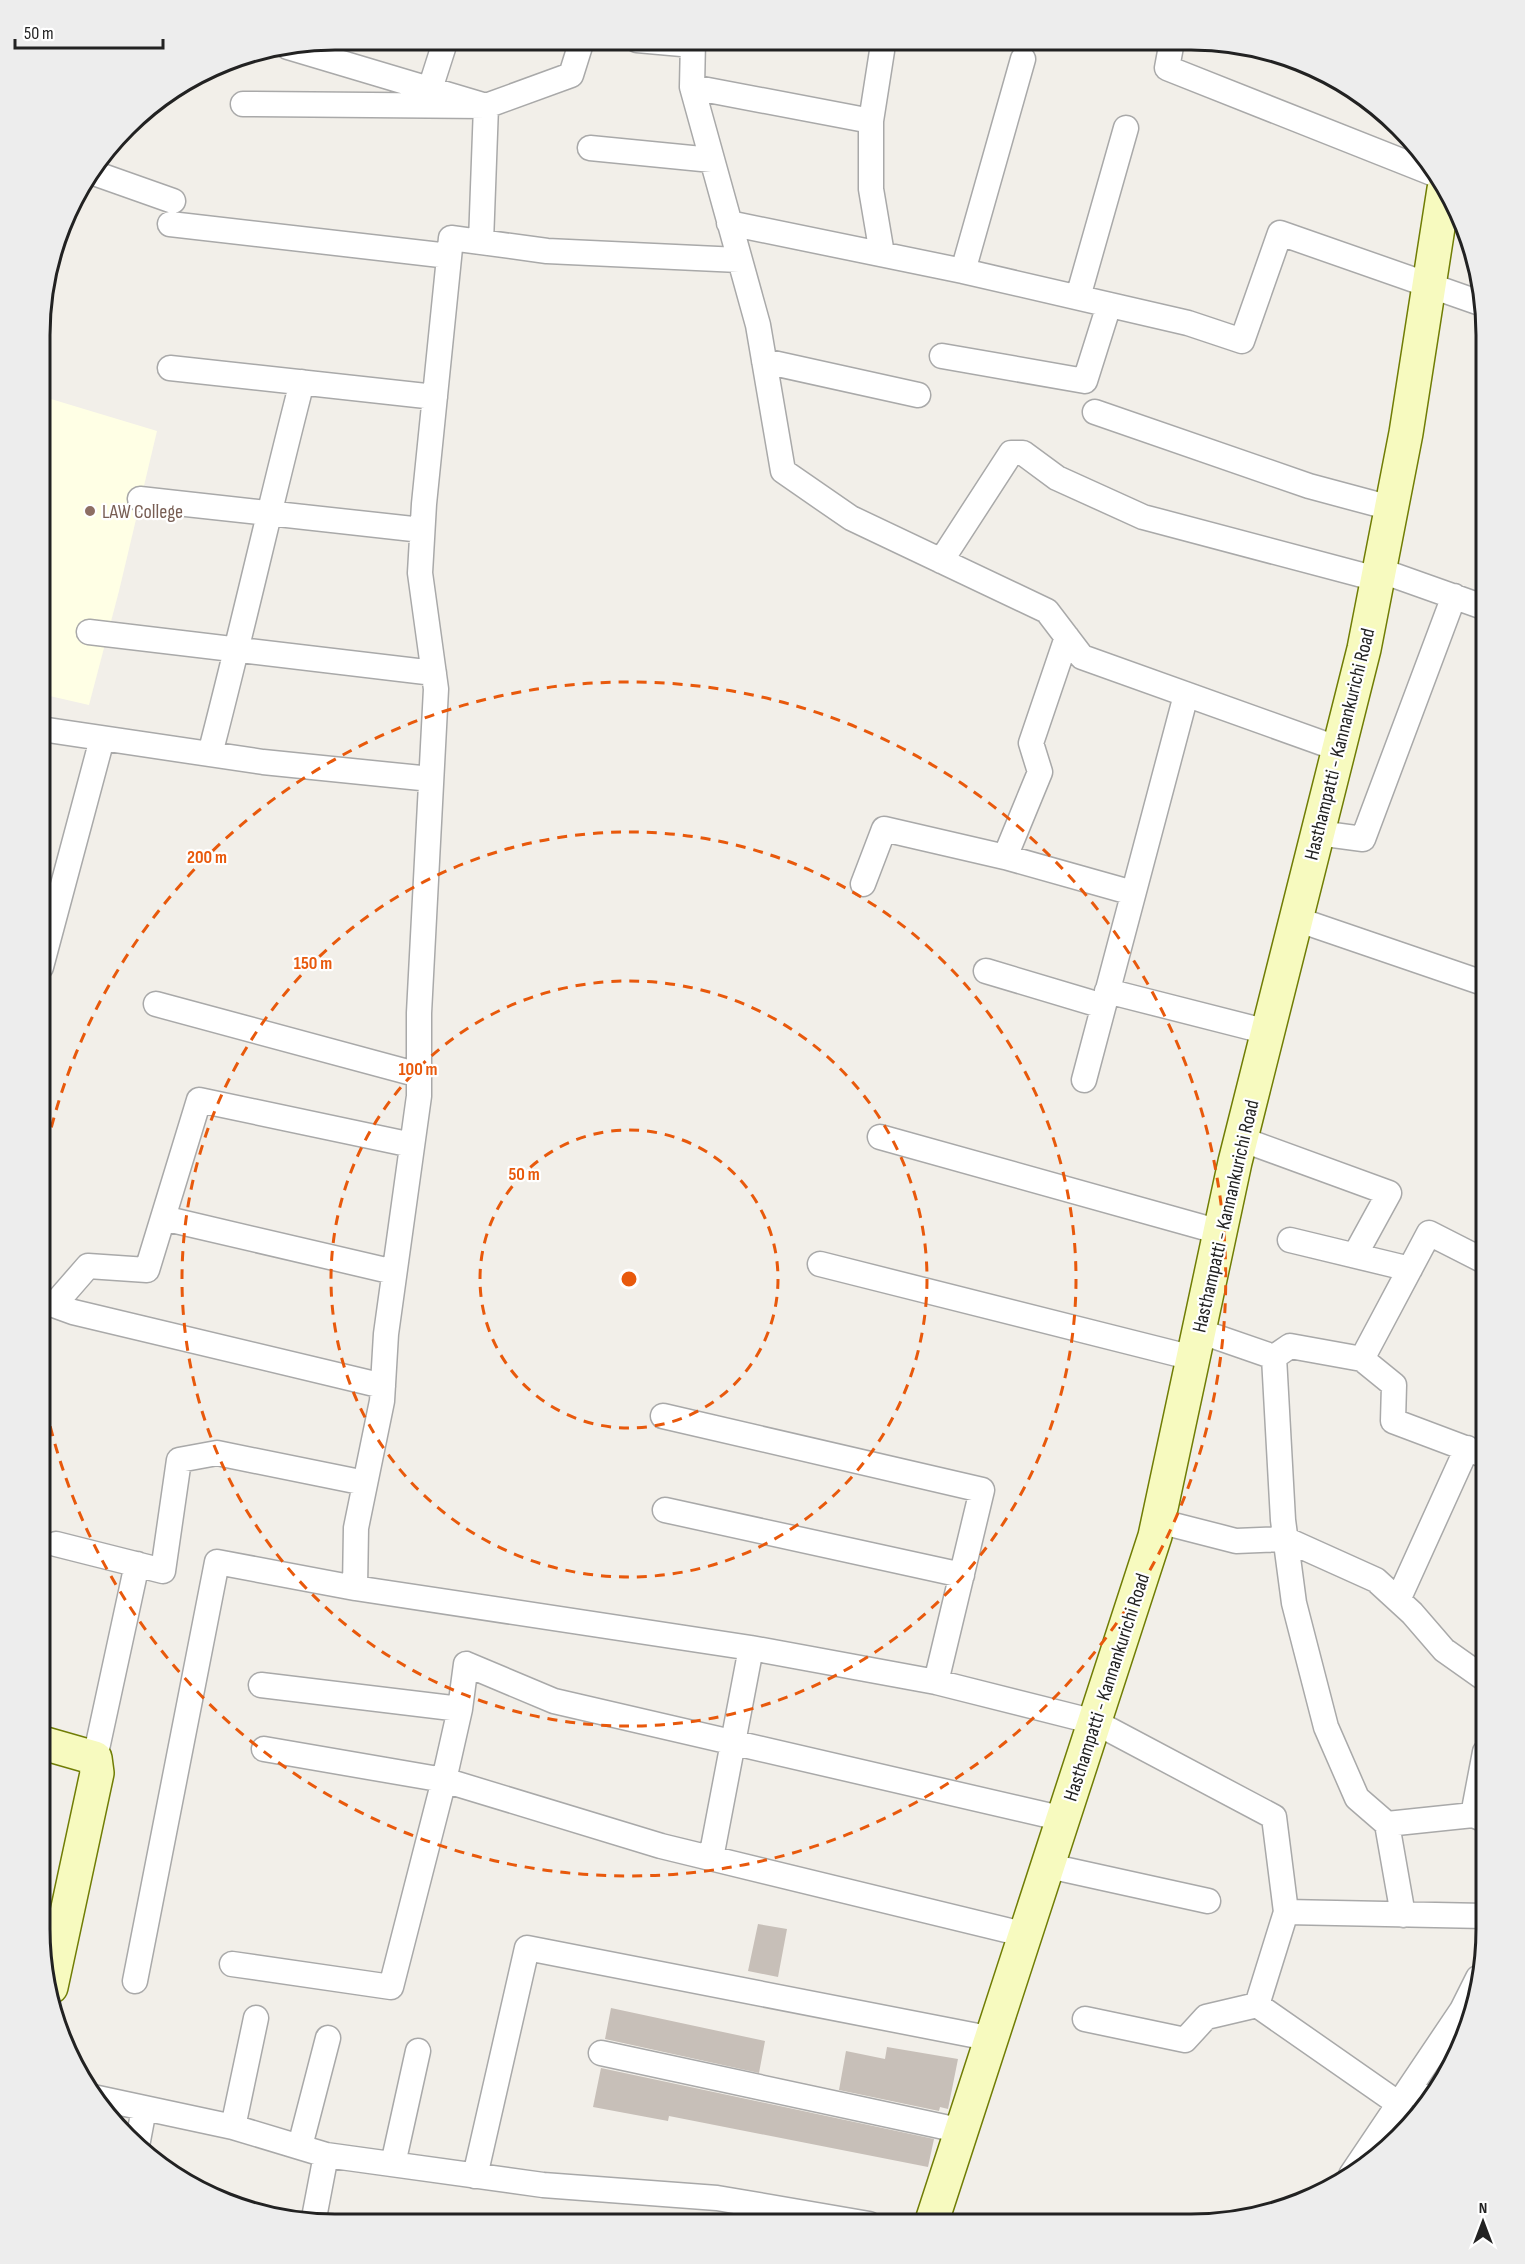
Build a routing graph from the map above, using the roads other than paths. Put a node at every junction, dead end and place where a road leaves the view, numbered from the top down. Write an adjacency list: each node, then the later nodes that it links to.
1 (442, 50): 9 (street)
2 (579, 50): 11 (street)
3 (693, 50): 8 (street)
4 (1170, 50): 16 (street)
5 (303, 51): 9 (street)
6 (882, 51): 12 (street)
7 (1023, 59): 24 (street)
8 (692, 87): 12 (street); 15 (street)
9 (430, 89): 11 (street)
10 (243, 104): 11 (street)
11 (486, 106): 20 (street)
12 (871, 122): 21 (street)
13 (1126, 128): 26 (street)
14 (590, 148): 15 (street)
15 (712, 160): 19 (street)
16 (1423, 169)
17 (98, 176): 22 (street)
18 (1442, 202): 25 (main road, Hasthampatti - Kannankurichi Road)
19 (729, 223): 21 (street); 23 (street)
20 (481, 242): 22 (street); 23 (street)
21 (882, 254): 24 (street)
22 (449, 256): 34 (street)
23 (740, 260): 30 (street)
24 (963, 271): 26 (street)
25 (1430, 286): 27 (street); 28 (street); 37 (main road, Hasthampatti - Kannankurichi Road)
26 (1078, 297): 28 (street)
27 (1473, 301)
28 (1109, 305): 29 (street)
29 (942, 356)
30 (764, 361): 33 (street); 40 (street)
31 (170, 368): 32 (street)
32 (303, 382): 34 (street); 38 (street)
33 (918, 395)
34 (435, 397): 39 (street)
35 (1095, 412): 37 (street)
36 (140, 499): 38 (street)
37 (1391, 508): 41 (main road, Hasthampatti - Kannankurichi Road)
38 (268, 513): 39 (street); 46 (street)
39 (422, 530): 47 (street)
40 (941, 561): 41 (street); 45 (street)
41 (1378, 574): 42 (street); 51 (main road, Hasthampatti - Kannankurichi Road)
42 (1454, 596): 43 (street); 54 (street)
43 (1476, 604)
44 (88, 632): 46 (street)
45 (1067, 638): 48 (street); 55 (street)
46 (238, 648): 47 (street); 52 (street)
47 (434, 673): 53 (street)
48 (1186, 695): 51 (street); 57 (street)
49 (50, 730): 50 (street)
50 (102, 739): 52 (street); 59 (street)
51 (1339, 749): 54 (main road, Hasthampatti - Kannankurichi Road)
52 (210, 754): 53 (street)
53 (431, 779): 65 (street)
54 (1318, 833): 58 (main road, Hasthampatti - Kannankurichi Road)
55 (1005, 857): 56 (street); 57 (street)
56 (863, 884)
57 (1133, 893): 62 (street)
58 (1296, 919): 61 (street); 64 (main road, Hasthampatti - Kannankurichi Road)
59 (50, 930)
60 (986, 971): 62 (street)
61 (1476, 981)
62 (1105, 999): 64 (street); 66 (street)
63 (156, 1004): 65 (street)
64 (1268, 1032): 68 (main road, Hasthampatti - Kannankurichi Road)
65 (419, 1075): 69 (street)
66 (1084, 1080)
67 (880, 1137): 71 (street)
68 (1241, 1139): 71 (main road, Hasthampatti - Kannankurichi Road); 73 (street)
69 (412, 1145): 70 (street); 77 (street)
70 (163, 1218): 77 (street); 78 (street)
71 (1220, 1232): 80 (main road, Hasthampatti - Kannankurichi Road)
72 (1290, 1240): 73 (street)
73 (1355, 1256): 76 (street)
74 (1476, 1257): 76 (street)
75 (820, 1264): 80 (street)
76 (1410, 1269): 82 (street)
77 (394, 1272): 83 (street)
78 (50, 1300)
79 (50, 1304): 83 (street)
80 (1196, 1344): 81 (street); 88 (main road, Hasthampatti - Kannankurichi Road)
81 (1274, 1357): 82 (street); 89 (street)
82 (1362, 1359): 85 (street)
83 (383, 1386): 86 (street)
84 (663, 1416): 92 (street)
85 (1476, 1452): 94 (street)
86 (365, 1483): 91 (street); 93 (street)
87 (665, 1510): 92 (street)
88 (1158, 1521): 89 (street); 100 (main road, Hasthampatti - Kannankurichi Road)
89 (1285, 1539): 94 (street); 108 (street)
90 (56, 1544): 91 (street)
91 (137, 1564): 104 (street)
92 (962, 1575): 97 (street)
93 (355, 1588): 95 (street); 118 (street)
94 (1398, 1600): 96 (street)
95 (751, 1648): 97 (street); 101 (street)
96 (1476, 1673)
97 (936, 1682): 100 (street)
98 (261, 1685): 99 (street)
99 (460, 1709): 101 (street); 105 (street)
100 (1095, 1722): 107 (main road, Hasthampatti - Kannankurichi Road); 112 (street)
101 (734, 1742): 107 (street); 109 (street)
102 (50, 1745): 104 (main road)
103 (264, 1749): 105 (street)
104 (95, 1758): 117 (main road)
105 (444, 1780): 109 (street); 116 (street)
106 (1476, 1818): 108 (street)
107 (1064, 1819): 110 (main road, Hasthampatti - Kannankurichi Road)
108 (1387, 1824): 113 (street)
109 (711, 1858): 115 (street)
110 (1049, 1866): 111 (street); 115 (main road, Hasthampatti - Kannankurichi Road)
111 (1208, 1901)
112 (1286, 1912): 113 (street); 120 (street)
113 (1403, 1915): 114 (street)
114 (1476, 1916)
115 (1027, 1935): 124 (main road, Hasthampatti - Kannankurichi Road)
116 (232, 1964)
117 (53, 1976)
118 (135, 1981)
119 (1466, 2001): 127 (street)
120 (1257, 2005): 122 (street); 127 (street)
121 (256, 2018): 131 (street)
122 (1085, 2019)
123 (328, 2038): 134 (street)
124 (993, 2039): 132 (main road, Hasthampatti - Kannankurichi Road); 138 (street)
125 (418, 2050): 137 (street)
126 (601, 2053): 132 (street)
127 (1404, 2097): 128 (street); 136 (street)
128 (1421, 2098)
129 (106, 2100): 130 (street)
130 (144, 2109): 131 (street); 133 (street)
131 (232, 2127): 134 (street)
132 (963, 2131): 141 (main road, Hasthampatti - Kannankurichi Road)
133 (139, 2136)
134 (300, 2146): 135 (street)
135 (326, 2155): 137 (street); 139 (street)
136 (1364, 2156)
137 (393, 2164): 138 (street)
138 (475, 2176): 140 (street)
139 (315, 2214)
140 (811, 2214)
141 (934, 2214)

